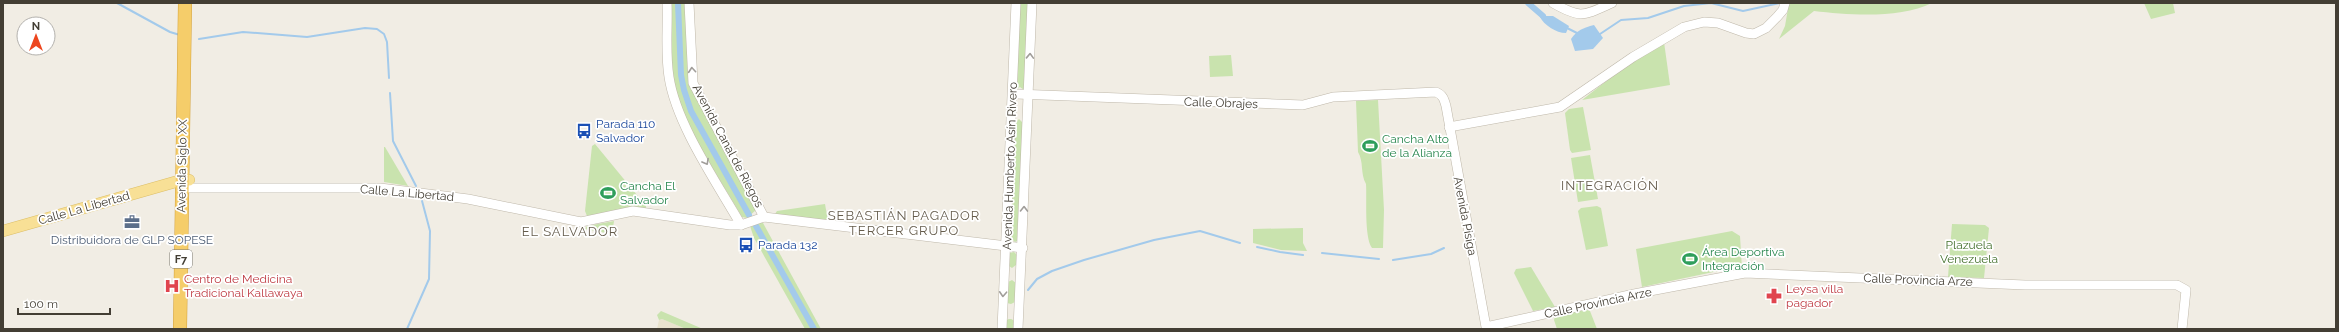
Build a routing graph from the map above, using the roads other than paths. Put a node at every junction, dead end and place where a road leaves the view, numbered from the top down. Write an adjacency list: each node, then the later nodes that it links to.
1 (185, 3): 14 (highway, Avenida Siglo XX / F7)
2 (191, 3): 14 (highway, Avenida Siglo XX / F7)
3 (668, 3): 16 (street, Avenida Canal de Riegos, one-way to 16)
4 (689, 3): 15 (street, Avenida Canal de Riegos, one-way to 4)
5 (1016, 3): 11 (street, Avenida Humberto Asín Rivero)
6 (1032, 3): 12 (street, Avenida Humberto Asín Rivero, one-way to 6)
7 (1553, 3): 8 (street)
8 (1612, 3)
9 (1785, 3): 13 (street)
10 (1429, 93): 12 (street, Calle Obrajes); 13 (street, Avenida Pisiga)
11 (1012, 94): 12 (street, Calle Obrajes); 18 (street, Avenida Humberto Asín Rivero)
12 (1028, 95): 19 (street, Avenida Humberto Asín Rivero, one-way to 12)
13 (1449, 127): 20 (street, Avenida Pisiga)
14 (185, 184): 16 (street, Calle La Libertad); 17 (main road, Calle La Libertad); 21 (highway, Avenida Siglo XX / F7); 22 (highway, Avenida Siglo XX / F7)
15 (764, 217): 16 (street); 18 (street)
16 (741, 225)
17 (3, 231)
18 (1007, 247): 19 (street); 23 (street, Avenida Humberto Asín Rivero, one-way to 23)
19 (1023, 248): 24 (street, Avenida Humberto Asín Rivero)
20 (1486, 327): 25 (street, Calle Provincia Arze)
21 (180, 329)
22 (186, 329)
23 (1002, 329)
24 (1018, 329)
25 (2182, 329)

